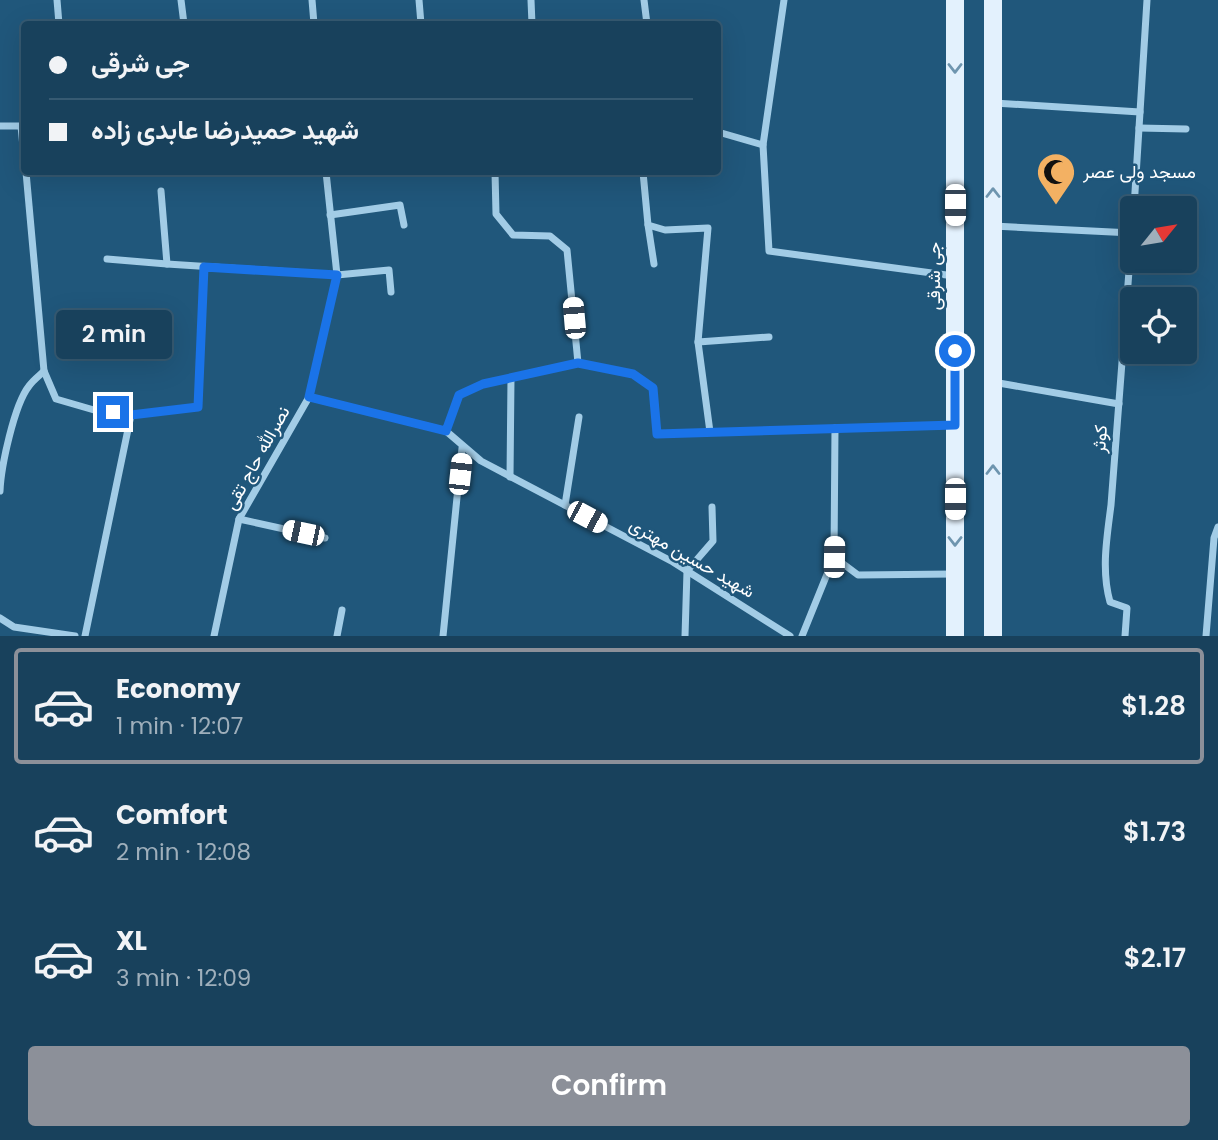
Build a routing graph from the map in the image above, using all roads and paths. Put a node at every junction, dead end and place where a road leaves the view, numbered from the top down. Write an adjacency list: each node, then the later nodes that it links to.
1 (57, 0): 11 (street)
2 (181, 0): 12 (street)
3 (312, 0): 13 (street)
4 (419, 0): 14 (street)
5 (531, 0): 15 (street)
6 (644, 0): 16 (street)
7 (784, 0): 24 (street)
8 (955, 0): 42 (main road, جی شرقی, one-way to 42)
9 (993, 0): 17 (main road)
10 (1147, 0): 18 (street)
11 (59, 21)
12 (184, 21)
13 (314, 21)
14 (421, 21)
15 (532, 21)
16 (647, 21)
17 (993, 103): 18 (street); 34 (main road, one-way to 17)
18 (1140, 112): 21 (street)
19 (0, 126): 20 (street)
20 (21, 126)
21 (1139, 128): 22 (street); 30 (street)
22 (1186, 129)
23 (721, 133): 24 (street)
24 (764, 145): 42 (street)
25 (26, 175): 47 (street)
26 (326, 175): 31 (street, نصرالله حاج تقی)
27 (495, 175): 46 (street)
28 (643, 175): 33 (street)
29 (161, 191): 37 (street)
30 (1135, 196)
31 (330, 215): 32 (street); 41 (street, نصرالله حاج تقی)
32 (404, 225)
33 (648, 225): 38 (street); 45 (street)
34 (993, 226): 35 (street); 49 (main road)
35 (1120, 231)
36 (107, 260): 37 (street)
37 (167, 264): 39 (street)
38 (654, 264)
39 (204, 267): 41 (street); 52 (street)
40 (1129, 273): 51 (street, کوثر)
41 (337, 275): 43 (street); 50 (street, نصرالله حاج تقی)
42 (955, 276): 54 (main road, جی شرقی)
43 (391, 292)
44 (769, 337): 45 (street)
45 (698, 342): 57 (street)
46 (578, 363): 48 (street); 57 (street)
47 (44, 370): 52 (street); 60 (street)
48 (511, 378): 56 (street); 59 (street)
49 (993, 382): 51 (street); 83 (main road, one-way to 49)
50 (309, 397): 56 (street, شهید حسین مهتری); 63 (street, نصرالله حاج تقی)
51 (1119, 404): 84 (street, کوثر)
52 (131, 415): 75 (street)
53 (579, 417): 61 (street)
54 (955, 425): 55 (street); 68 (main road, جی شرقی, one-way to 68)
55 (835, 428): 57 (street); 66 (street)
56 (446, 431): 58 (street, شهید حسین مهتری)
57 (710, 432)
58 (463, 447): 59 (street, شهید حسین مهتری); 78 (street)
59 (510, 477): 61 (street, شهید حسین مهتری)
60 (0, 491)
61 (565, 505): 67 (street, شهید حسین مهتری)
62 (712, 507): 67 (street)
63 (239, 520): 65 (street); 76 (street, نصرالله حاج تقی)
64 (1218, 527): 69 (street)
65 (325, 538)
66 (834, 557): 68 (street); 81 (street)
67 (687, 571): 79 (street); 80 (street, شهید حسین مهتری)
68 (955, 575): 82 (main road, جی شرقی)
69 (1210, 586): 70 (street); 85 (street)
70 (1218, 591)
71 (342, 610): 77 (street)
72 (0, 618): 73 (street)
73 (56, 635): 74 (street)
74 (75, 636)
75 (85, 636)
76 (215, 636)
77 (337, 636)
78 (443, 636)
79 (685, 636)
80 (790, 636)
81 (802, 636)
82 (954, 636)
83 (993, 636)
84 (1125, 636)
85 (1206, 636)

